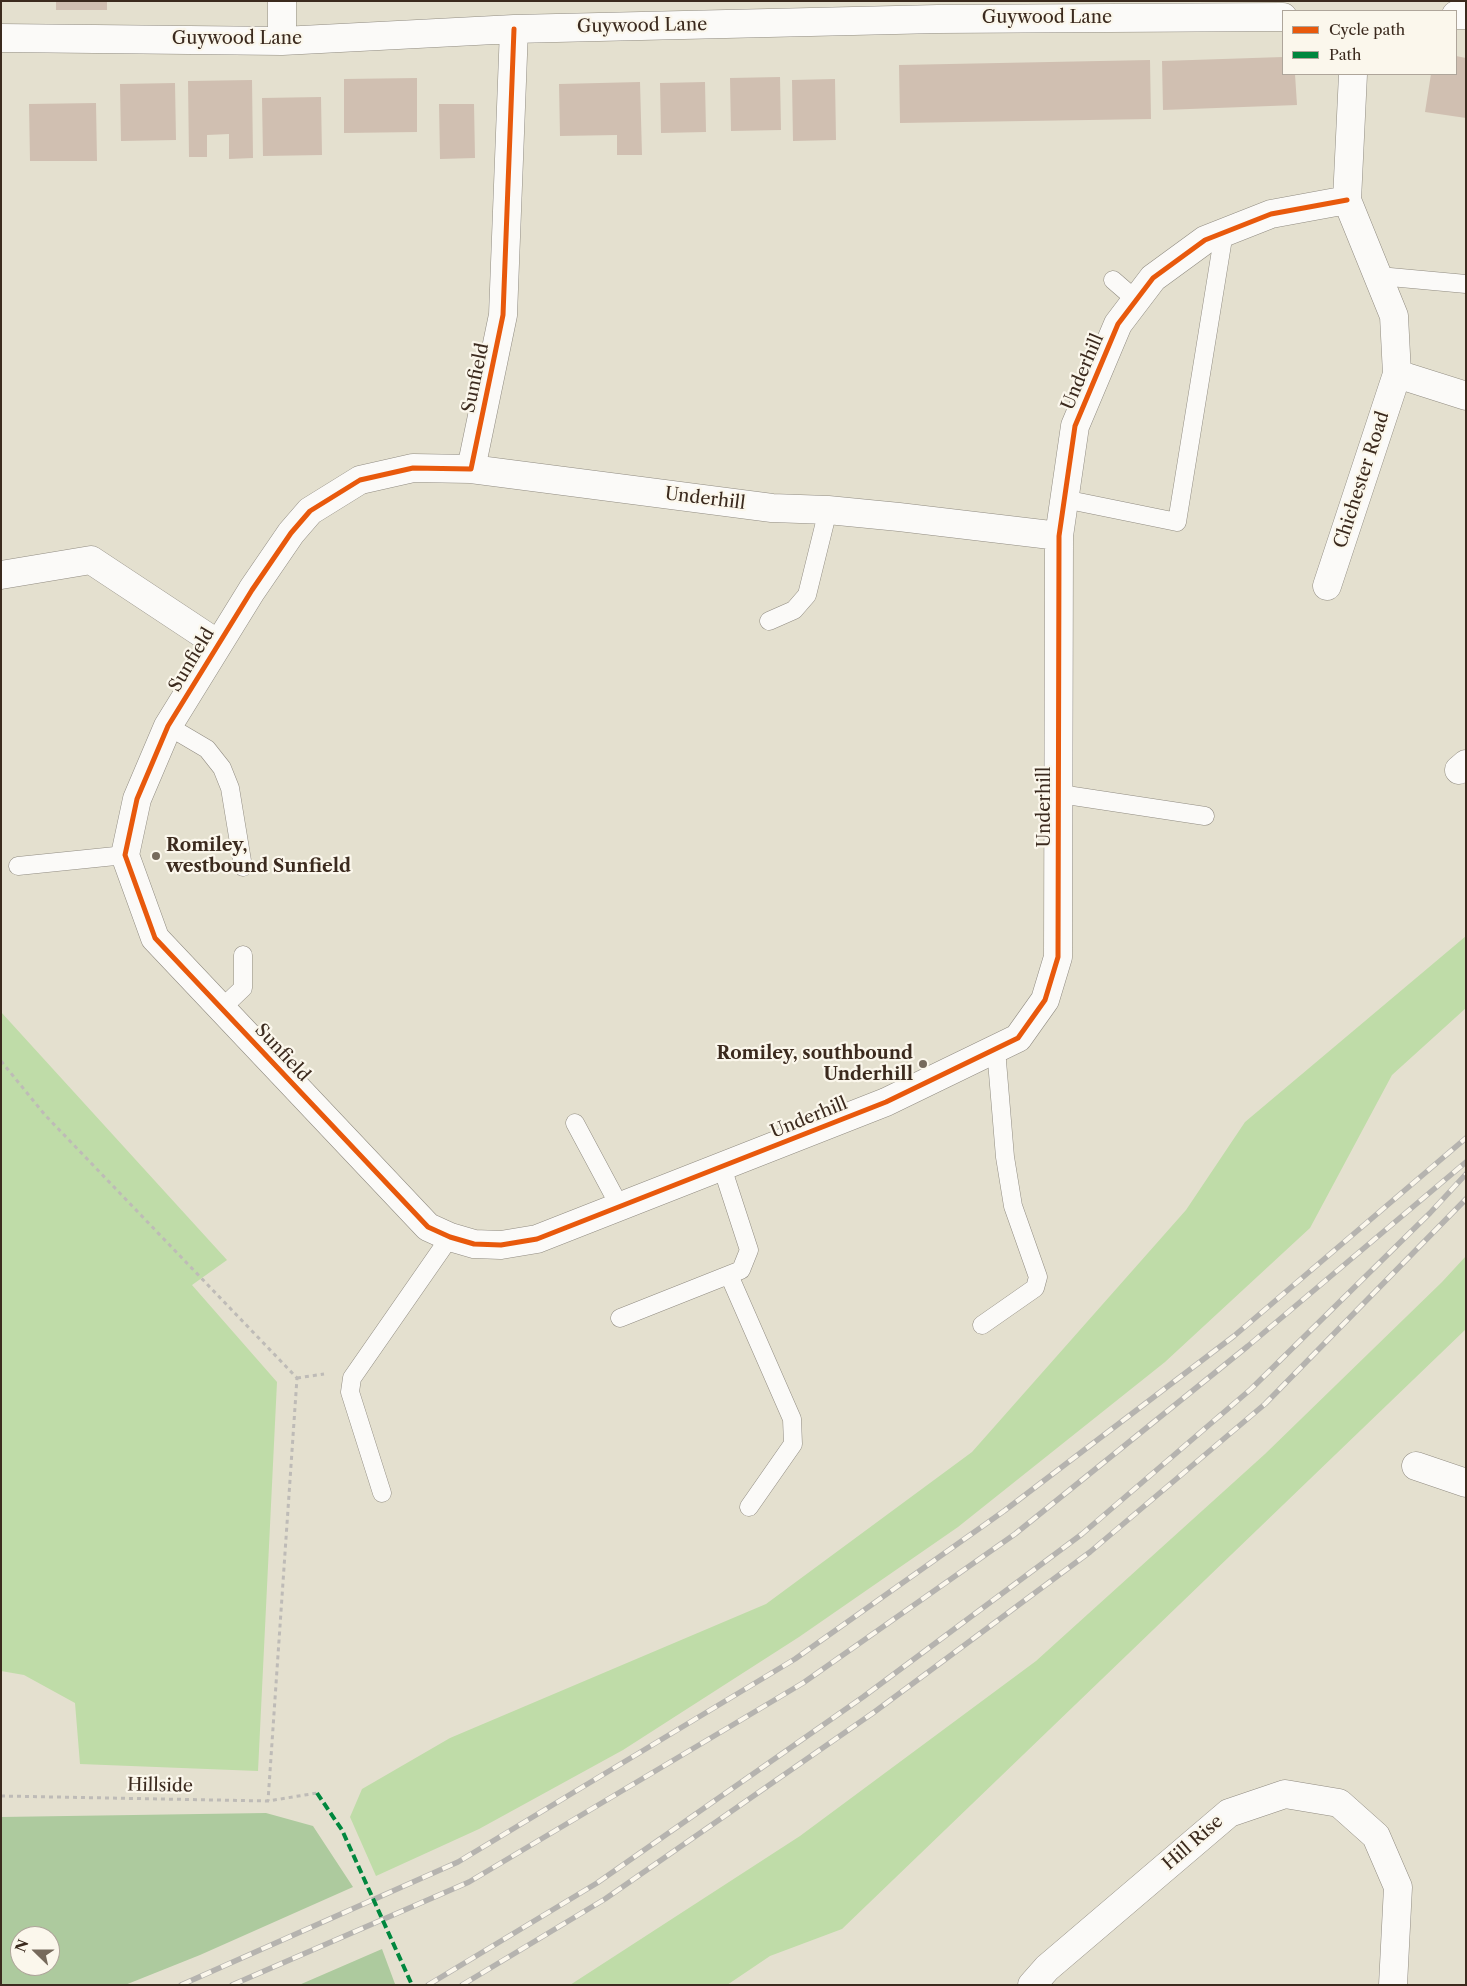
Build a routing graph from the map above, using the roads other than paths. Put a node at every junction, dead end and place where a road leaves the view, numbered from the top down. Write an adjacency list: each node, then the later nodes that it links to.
1 (282, 1): 6 (street)
2 (937, 10): 3 (street, Guywood Lane); 4 (street, Guywood Lane)
3 (1282, 17)
4 (514, 29): 6 (street, Guywood Lane); 16 (street, Sunfield)
5 (1, 38): 6 (street, Guywood Lane)
6 (282, 40)
7 (1353, 75): 8 (street, Chichester Road)
8 (1347, 200): 9 (street, Underhill); 10 (street, Chichester Road)
9 (1224, 232): 13 (street, Underhill); 17 (lane)
10 (1379, 276): 12 (lane); 14 (street, Chichester Road)
11 (1113, 280): 13 (lane)
12 (1466, 284)
13 (1136, 300): 17 (street, Underhill)
14 (1396, 374): 15 (street); 21 (street, Chichester Road)
15 (1466, 396)
16 (471, 469): 18 (street, Underhill); 23 (street, Sunfield)
17 (1064, 499): 19 (street, Underhill)
18 (828, 510): 19 (street, Underhill); 22 (lane)
19 (1059, 536): 25 (street, Underhill)
20 (1, 575): 23 (street)
21 (1327, 586)
22 (769, 621)
23 (218, 644): 24 (street, Sunfield)
24 (168, 726): 27 (street, Sunfield); 29 (lane)
25 (1060, 794): 26 (lane); 32 (street, Underhill)
26 (1205, 816)
27 (125, 855): 28 (lane); 31 (street, Sunfield)
28 (18, 866)
29 (243, 868)
30 (243, 955): 31 (lane)
31 (221, 1009): 36 (street, Sunfield)
32 (996, 1048): 34 (street, Underhill); 40 (lane)
33 (575, 1122): 35 (lane)
34 (722, 1167): 35 (street, Underhill); 38 (lane)
35 (620, 1207): 37 (street, Underhill)
36 (450, 1238): 37 (street, Sunfield); 43 (lane)
37 (537, 1239)
38 (729, 1275): 39 (lane); 44 (lane)
39 (620, 1318)
40 (982, 1325)
41 (1416, 1466): 42 (street)
42 (1466, 1483)
43 (382, 1493)
44 (749, 1507)
45 (1032, 1985): 46 (street, Hill Rise)
46 (1394, 1985)

